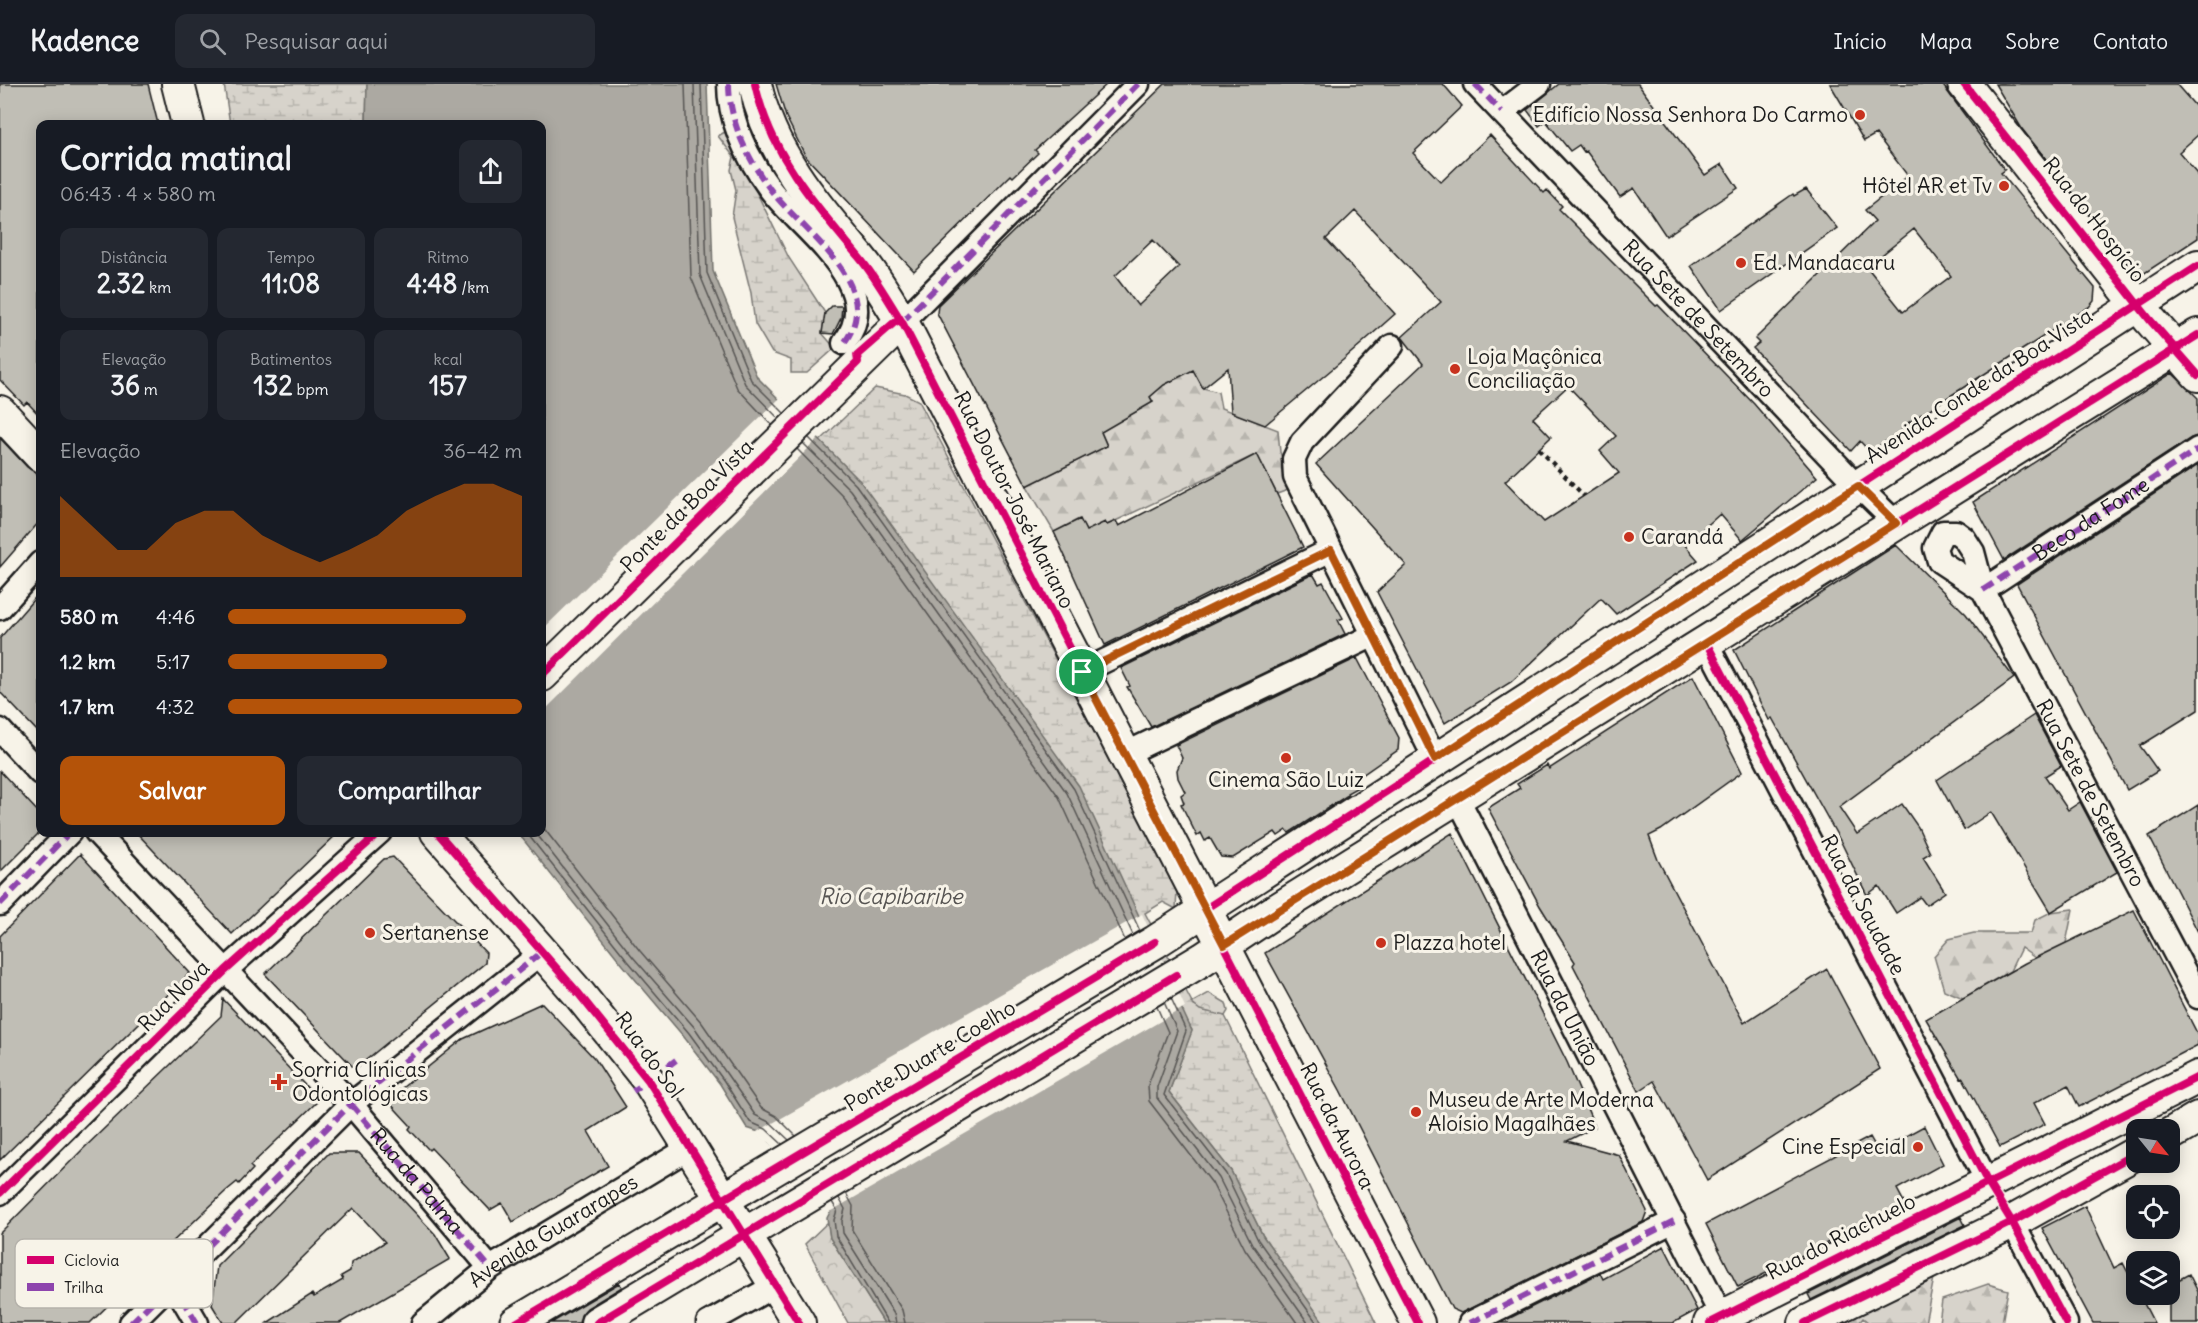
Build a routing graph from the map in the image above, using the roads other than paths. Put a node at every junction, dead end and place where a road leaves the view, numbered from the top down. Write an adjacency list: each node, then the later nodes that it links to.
1 (178, 84): 9 (main road)
2 (729, 84): 15 (street)
3 (755, 84): 12 (main road, Rua Doutor José Mariano)
4 (1137, 84): 12 (street)
5 (1475, 84): 8 (street, Rua Sete de Setembro)
6 (1539, 84): 8 (street)
7 (1964, 84): 11 (main road, Rua do Hospício)
8 (1502, 112): 20 (street, Rua Sete de Setembro)
9 (187, 120)
10 (2198, 266): 11 (main road, Avenida Conde da Boa Vista)
11 (2138, 305): 13 (main road, Rua do Hospício); 20 (main road, Avenida Conde da Boa Vista)
12 (902, 322): 15 (main road, Ponte da Boa Vista); 29 (main road, Rua Doutor José Mariano)
13 (2186, 342): 16 (main road, Rua do Hospício); 21 (main road)
14 (1392, 346): 22 (street)
15 (851, 352): 28 (main road, Ponte da Boa Vista)
16 (2198, 375)
17 (0, 412): 19 (main road)
18 (2198, 449): 24 (street, Beco da Fome)
19 (36, 450)
20 (1858, 486): 21 (street, Rua Sete de Setembro); 32 (main road, Avenida Conde da Boa Vista)
21 (1896, 523): 27 (main road)
22 (1331, 550): 26 (street); 29 (street)
23 (36, 568): 25 (street)
24 (1983, 590): 45 (street, Rua Sete de Setembro)
25 (0, 608)
26 (1374, 635): 31 (street); 32 (street)
27 (1706, 642): 34 (main road); 52 (street, Rua da Saudade)
28 (546, 671)
29 (1082, 672): 31 (main road, Rua Doutor José Mariano)
30 (0, 730): 33 (street)
31 (1125, 754): 40 (main road, Rua Doutor José Mariano)
32 (1435, 759): 40 (main road, Avenida Conde da Boa Vista)
33 (36, 769)
34 (1457, 797): 42 (main road); 55 (street, Rua da União)
35 (65, 837): 39 (street)
36 (101, 837): 44 (street, Rua da Palma)
37 (374, 837): 44 (street, Rua Nova)
38 (441, 837): 43 (main road, Rua do Sol)
39 (0, 904)
40 (1205, 909): 41 (main road, Avenida Conde da Boa Vista); 42 (main road, Rua Doutor José Mariano)
41 (1155, 942): 54 (main road, Ponte Duarte Coelho)
42 (1224, 945): 57 (main road); 71 (main road, Rua da Aurora)
43 (541, 953): 47 (street); 50 (main road, Rua do Sol)
44 (225, 971): 47 (street, Rua da Palma); 53 (street, Rua Nova)
45 (2198, 997)
46 (2198, 1077): 52 (main road, Rua do Riachuelo)
47 (351, 1104): 58 (street); 59 (street, Rua da Palma)
48 (2198, 1118): 49 (main road)
49 (2180, 1128)
50 (691, 1147): 54 (main road, Rua do Sol); 59 (street, Avenida Guararapes)
51 (2126, 1159): 56 (main road)
52 (1988, 1183): 63 (main road, Rua do Riachuelo)
53 (0, 1193)
54 (724, 1200): 57 (main road, Rua do Sol); 67 (main road)
55 (1674, 1221): 63 (street, Rua da União); 72 (street)
56 (2012, 1222): 73 (main road); 74 (street)
57 (746, 1234): 60 (main road, Rua do Sol); 68 (main road)
58 (213, 1242)
59 (490, 1268): 66 (street, Avenida Guararapes)
60 (776, 1285): 69 (street); 70 (main road, Rua do Sol)
61 (146, 1308): 64 (street)
62 (188, 1308): 65 (street)
63 (1716, 1320)
64 (131, 1323)
65 (197, 1323)
66 (423, 1323)
67 (516, 1323)
68 (597, 1323)
69 (708, 1323)
70 (799, 1323)
71 (1418, 1323)
72 (1470, 1323)
73 (1805, 1323)
74 (2066, 1323)

